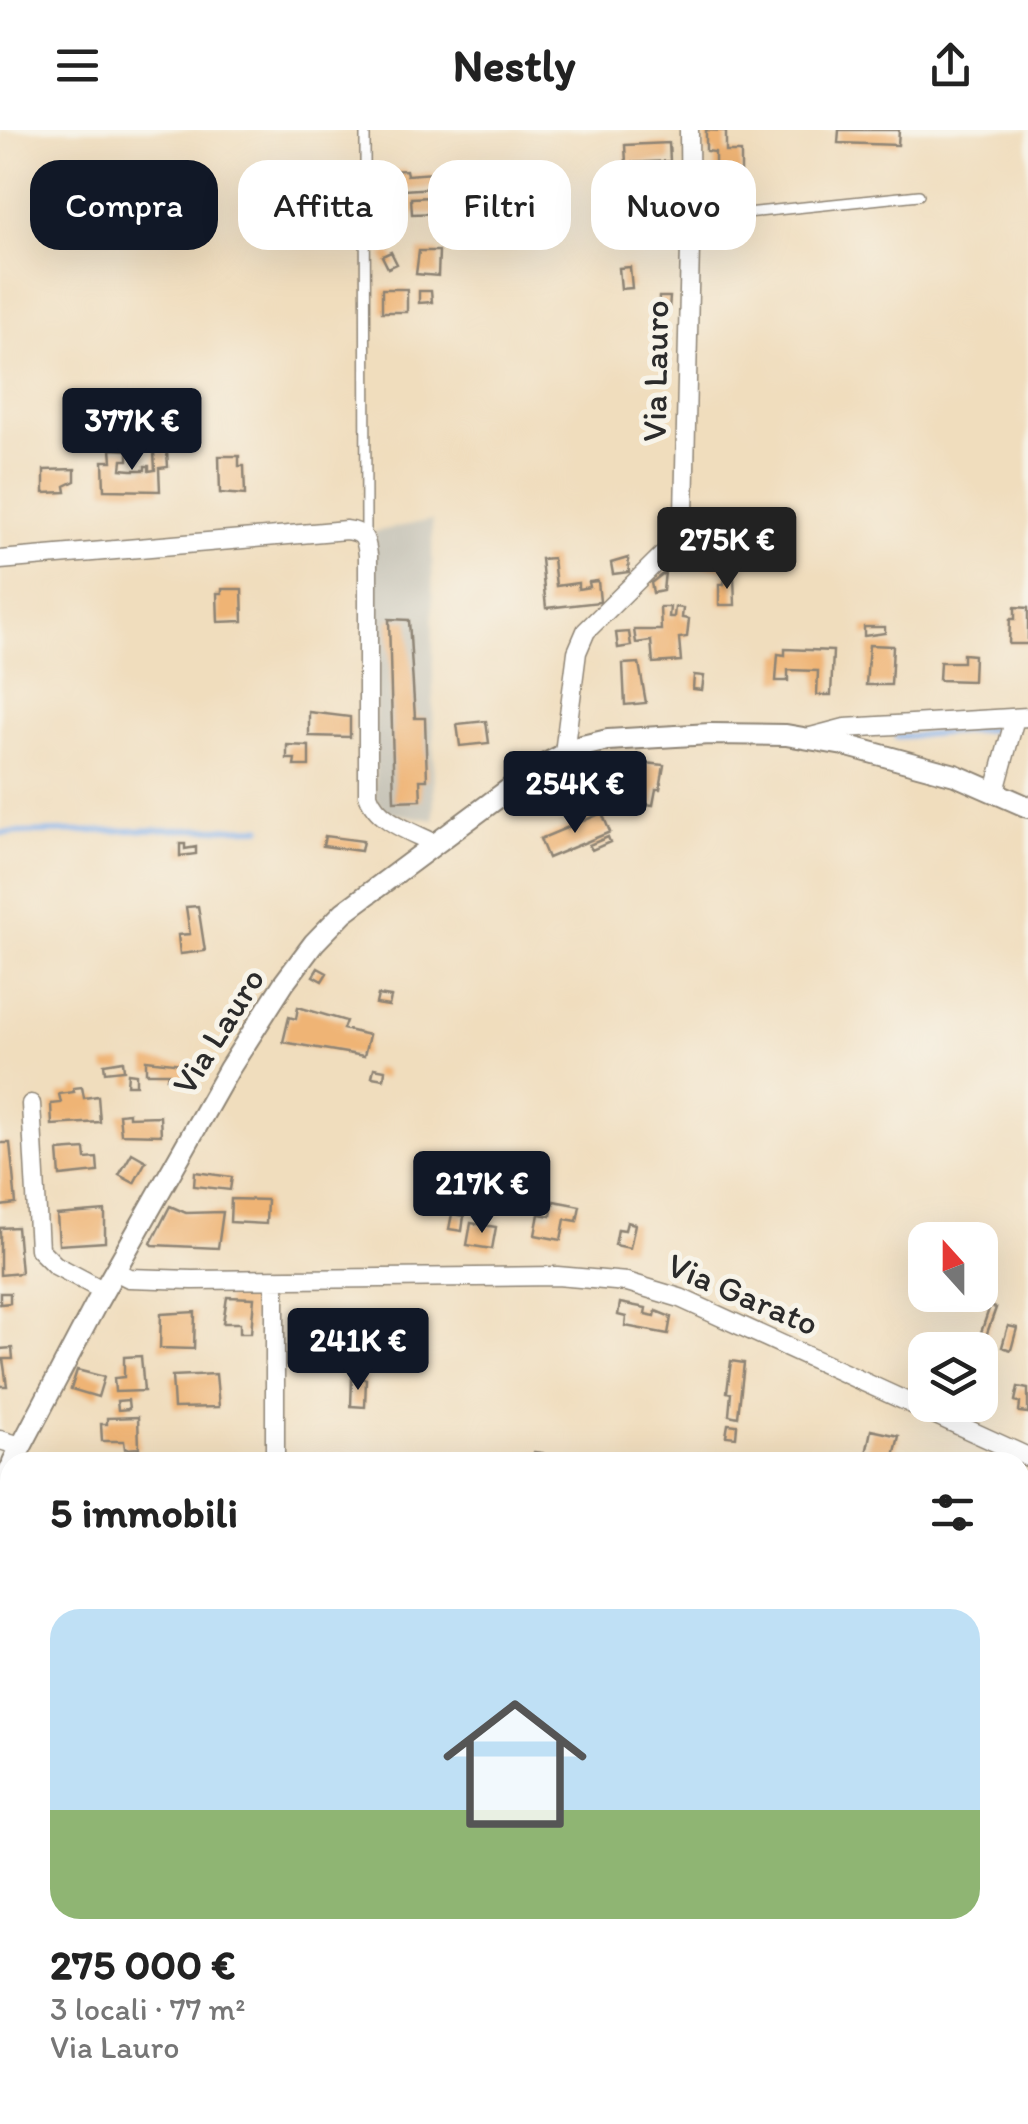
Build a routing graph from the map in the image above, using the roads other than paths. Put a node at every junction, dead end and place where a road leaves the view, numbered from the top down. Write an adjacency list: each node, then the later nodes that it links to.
1 (365, 130): 7 (lane)
2 (688, 130): 3 (street, Via Lauro)
3 (689, 160)
4 (920, 196): 5 (lane)
5 (756, 212)
6 (689, 250): 11 (street, Via Lauro)
7 (366, 538): 8 (street); 14 (street)
8 (0, 560)
9 (1021, 717): 10 (street, Via Lauro); 12 (street, Via Lauro)
10 (807, 738): 11 (street, Via Lauro); 12 (street, Via Lauro)
11 (564, 752): 14 (street, Via Lauro)
12 (995, 791): 13 (street, Via Lauro)
13 (1028, 808)
14 (436, 844): 16 (street, Via Lauro)
15 (31, 1104): 18 (street)
16 (115, 1271): 17 (street, Via Garato); 18 (street, Via Lauro)
17 (275, 1280): 20 (street); 21 (street, Via Garato)
18 (104, 1292): 19 (street, Via Lauro)
19 (19, 1452)
20 (275, 1452)
21 (1017, 1452)

